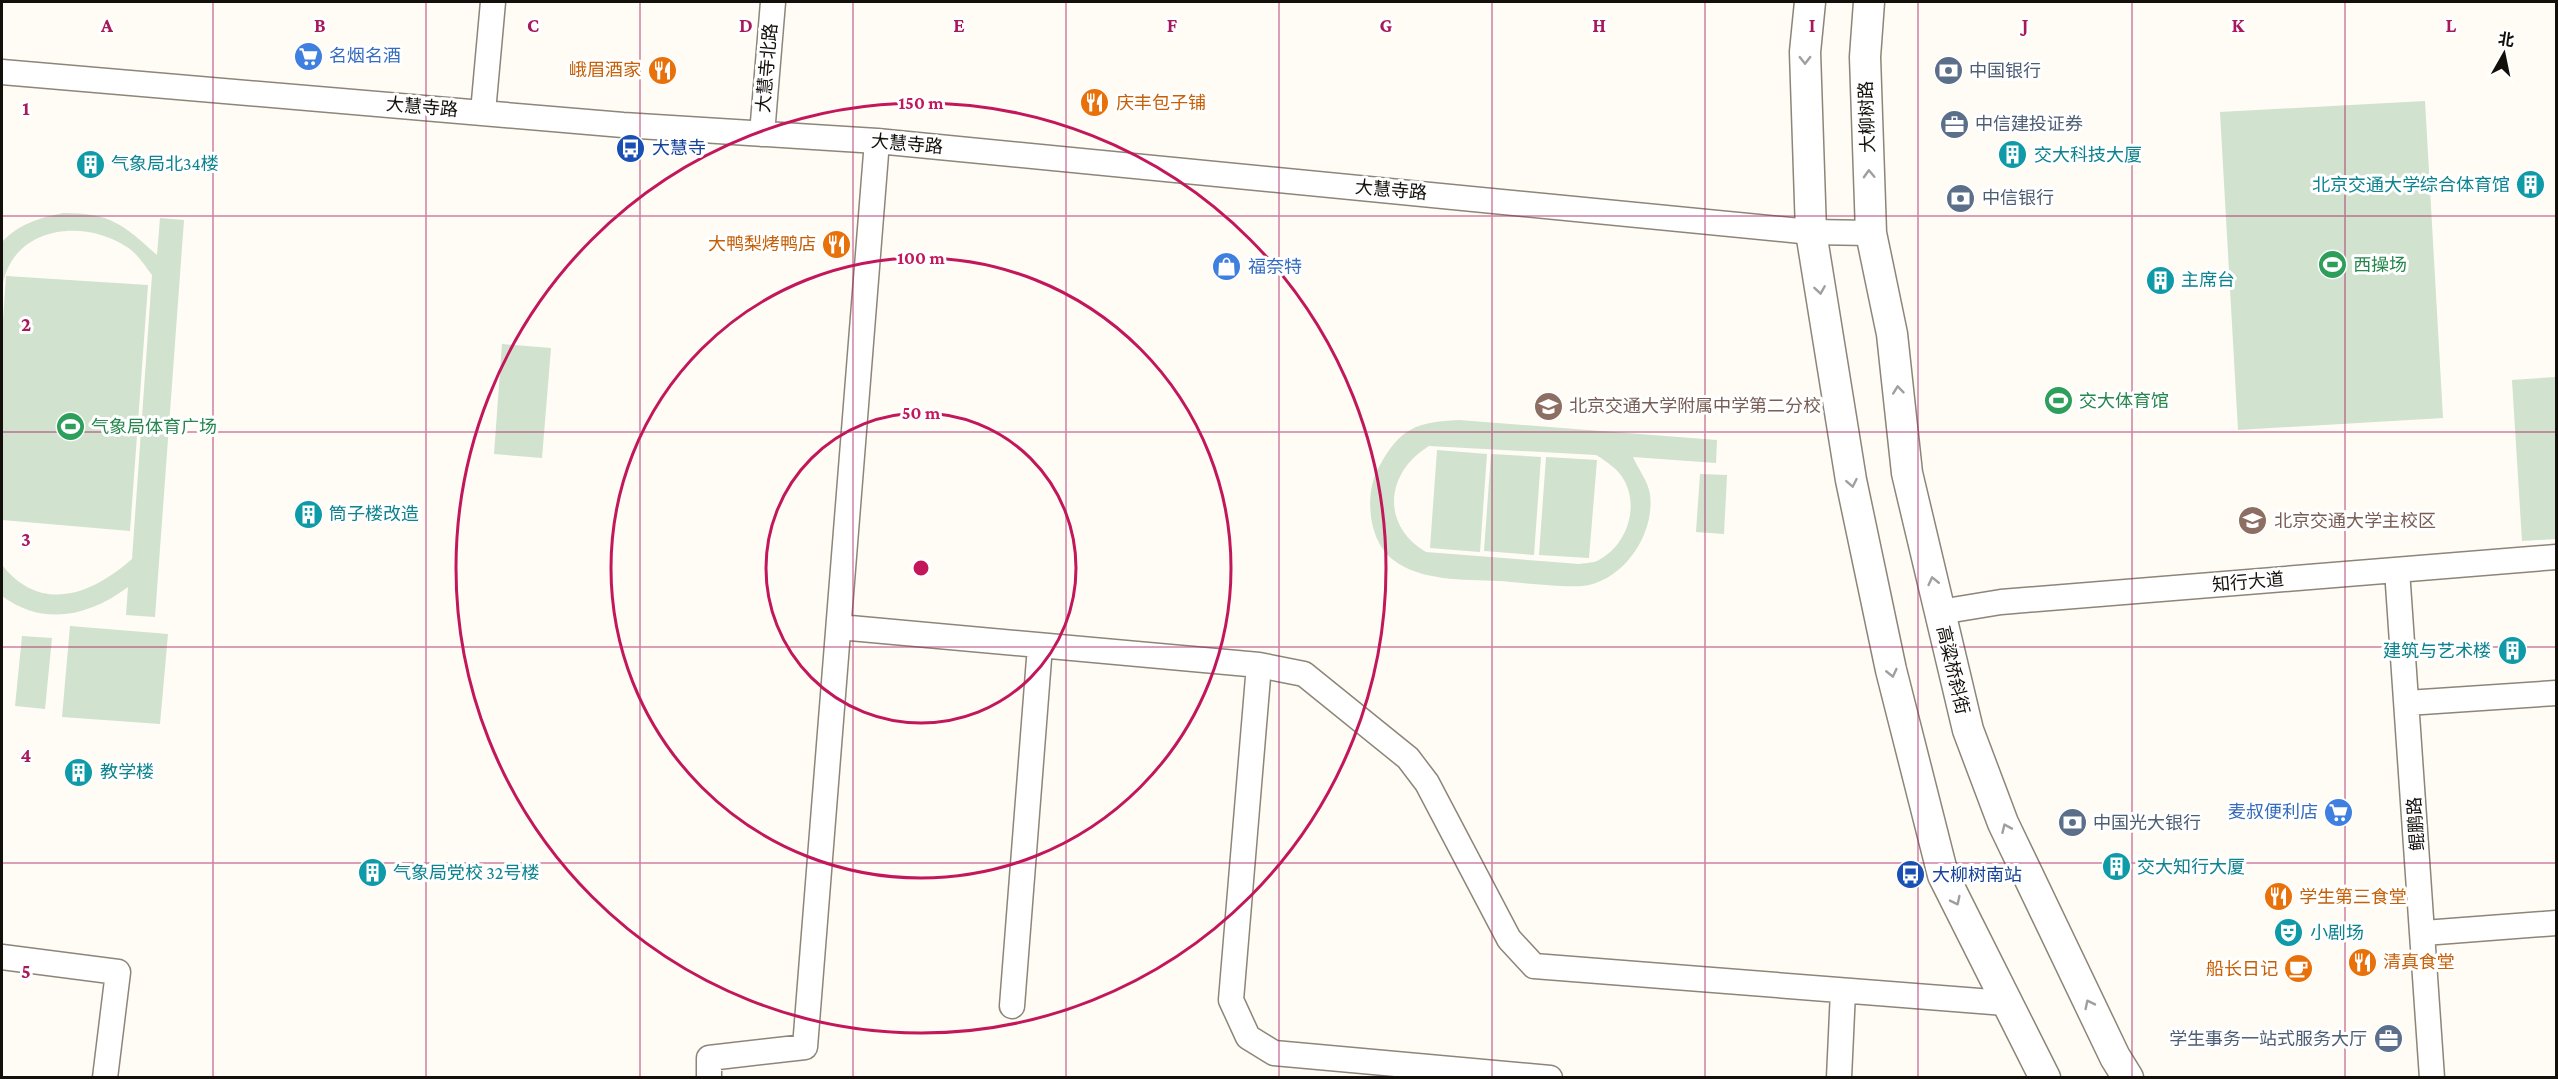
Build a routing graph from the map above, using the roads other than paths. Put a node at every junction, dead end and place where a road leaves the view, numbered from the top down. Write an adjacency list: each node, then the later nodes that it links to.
1 (493, 2): 6 (street)
2 (772, 2): 7 (street, 大慧寺北路)
3 (1810, 2): 9 (main road, one-way to 9)
4 (1869, 2): 10 (main road, 大柳树路, one-way to 4)
5 (2, 72): 6 (street, 大慧寺路)
6 (483, 112): 7 (street, 大慧寺路)
7 (762, 134): 8 (street, 大慧寺路)
8 (877, 141): 9 (street, 大慧寺路); 14 (street)
9 (1811, 232): 10 (street, 大慧寺路); 23 (main road, one-way to 23)
10 (1871, 233): 13 (main road, 高粱桥斜街, one-way to 10)
11 (2556, 557): 12 (street, 知行大道)
12 (2397, 570): 13 (street, 知行大道); 18 (street, 鲲鹏路)
13 (1940, 612): 25 (main road, 高粱桥斜街, one-way to 13)
14 (840, 627): 15 (street); 27 (street)
15 (1040, 646): 16 (street); 24 (street)
16 (1258, 665): 22 (street); 28 (street)
17 (2556, 693): 18 (street)
18 (2407, 703): 20 (street, 鲲鹏路)
19 (2556, 923): 20 (street)
20 (2424, 933): 31 (street, 鲲鹏路)
21 (2, 957): 26 (street)
22 (1843, 991): 23 (street); 29 (street)
23 (2005, 1003): 30 (main road)
24 (1012, 1006)
25 (2122, 1071)
26 (105, 1077)
27 (709, 1077)
28 (1550, 1077)
29 (1839, 1077)
30 (2045, 1077)
31 (2432, 1077)

